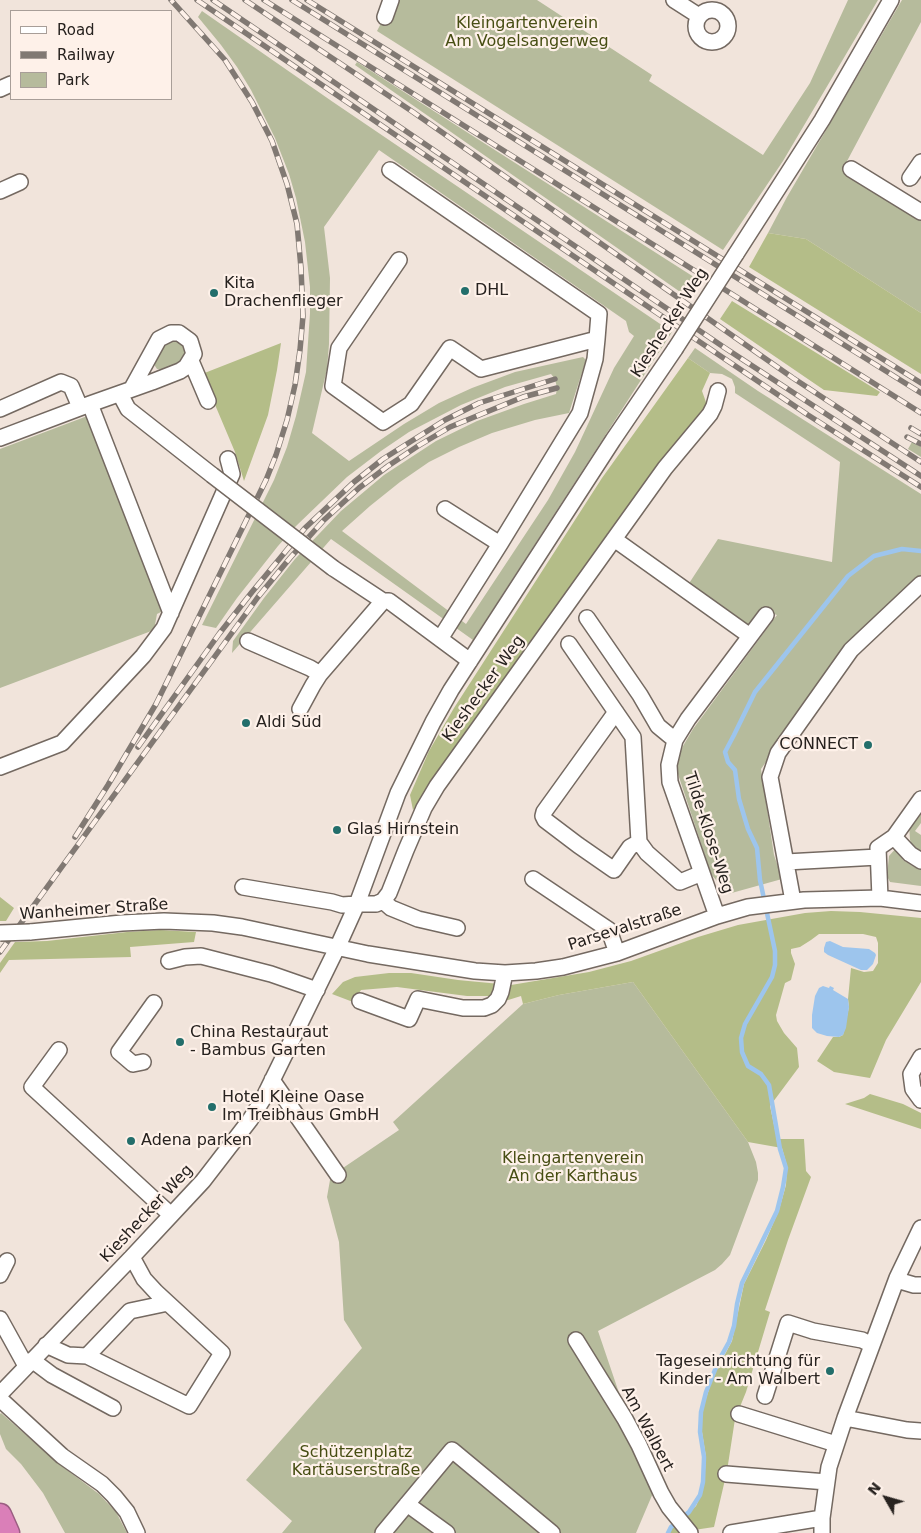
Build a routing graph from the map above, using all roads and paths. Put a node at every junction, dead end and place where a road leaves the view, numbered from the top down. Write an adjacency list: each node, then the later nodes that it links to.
1 (391, 0): 5 (street)
2 (674, 0): 4 (street)
3 (891, 0): 35 (street, Kieshecker Weg, bridge)
4 (698, 16)
5 (385, 17)
6 (921, 162): 9 (street)
7 (851, 169): 12 (street)
8 (390, 170): 14 (street)
9 (910, 178)
10 (20, 182): 11 (street)
11 (0, 191)
12 (921, 212)
13 (399, 260): 14 (street)
14 (597, 339): 25 (street)
15 (191, 360): 16 (street); 16 (street); 18 (street)
16 (126, 391): 19 (street); 27 (street, Kieshecker Weg, bridge)
17 (718, 391): 24 (street, Kieshecker Weg)
18 (208, 401)
19 (85, 405): 20 (street); 21 (street); 28 (street)
20 (0, 409)
21 (0, 438)
22 (228, 459): 28 (street)
23 (446, 509): 25 (street)
24 (614, 539): 31 (street); 51 (street, Kieshecker Weg)
25 (500, 544): 32 (street)
26 (921, 584): 46 (street)
27 (383, 601): 32 (street, Kieshecker Weg); 36 (street)
28 (171, 612): 40 (street)
29 (766, 615): 31 (street, Tilde-Klose-Weg)
30 (587, 618): 39 (street)
31 (750, 636): 39 (street, Tilde-Klose-Weg)
32 (440, 639): 35 (street, Kieshecker Weg)
33 (248, 641): 36 (street)
34 (569, 644): 38 (street)
35 (470, 661): 54 (street, Kieshecker Weg)
36 (320, 674): 37 (street)
37 (300, 709)
38 (616, 712): 43 (street); 43 (street)
39 (675, 740): 47 (street, Tilde-Klose-Weg)
40 (0, 767)
41 (921, 800): 42 (street)
42 (894, 837): 44 (street); 45 (street)
43 (639, 842): 47 (street)
44 (878, 857): 46 (street); 50 (street)
45 (921, 861)
46 (786, 862): 52 (street)
47 (702, 873): 55 (street, Tilde-Klose-Weg)
48 (533, 879): 59 (street)
49 (243, 888): 54 (street)
50 (880, 898): 52 (street, Parsevalstraße); 53 (street, Parsevalstraße)
51 (383, 901): 54 (street); 56 (street)
52 (787, 902): 55 (street, Parsevalstraße)
53 (921, 903)
54 (357, 904): 58 (street, Kieshecker Weg)
55 (717, 916): 59 (street, Parsevalstraße)
56 (458, 928)
57 (0, 933): 58 (street, Wanheimer Straße, bridge)
58 (338, 946): 61 (street, Parsevalstraße); 62 (street, Kieshecker Weg)
59 (617, 953): 61 (street, Parsevalstraße)
60 (169, 961): 62 (street)
61 (505, 973): 63 (street)
62 (317, 990): 68 (street, Kieshecker Weg)
63 (360, 1001)
64 (154, 1003): 67 (street)
65 (59, 1050): 71 (street)
66 (921, 1057): 69 (street)
67 (143, 1062)
68 (272, 1080): 70 (street); 71 (street, Kieshecker Weg)
69 (921, 1100)
70 (338, 1175)
71 (172, 1216): 73 (street, Kieshecker Weg)
72 (921, 1228): 76 (street)
73 (132, 1257): 78 (street); 81 (street, Kieshecker Weg)
74 (7, 1261): 75 (street)
75 (0, 1276)
76 (897, 1280): 77 (street); 82 (street)
77 (921, 1285)
78 (168, 1303): 83 (street); 83 (street)
79 (0, 1319): 84 (street)
80 (576, 1340): 103 (street, Am Walbert)
81 (46, 1345): 83 (street); 84 (street, Kieshecker Weg)
82 (872, 1345): 86 (street); 90 (street)
83 (87, 1356)
84 (29, 1363): 85 (street, Kieshecker Weg); 88 (street)
85 (0, 1394)
86 (765, 1396)
87 (0, 1399): 99 (street)
88 (113, 1408)
89 (739, 1414): 92 (street)
90 (845, 1418): 91 (street); 92 (street)
91 (921, 1431)
92 (836, 1444): 94 (street)
93 (726, 1474): 94 (street)
94 (827, 1482): 97 (street)
95 (407, 1504): 100 (street); 101 (street); 102 (street)
96 (0, 1515): 98 (highway)
97 (822, 1525): 104 (street)
98 (8, 1533)
99 (137, 1533)
100 (383, 1533)
101 (447, 1533)
102 (552, 1533)
103 (689, 1533)
104 (732, 1533)

